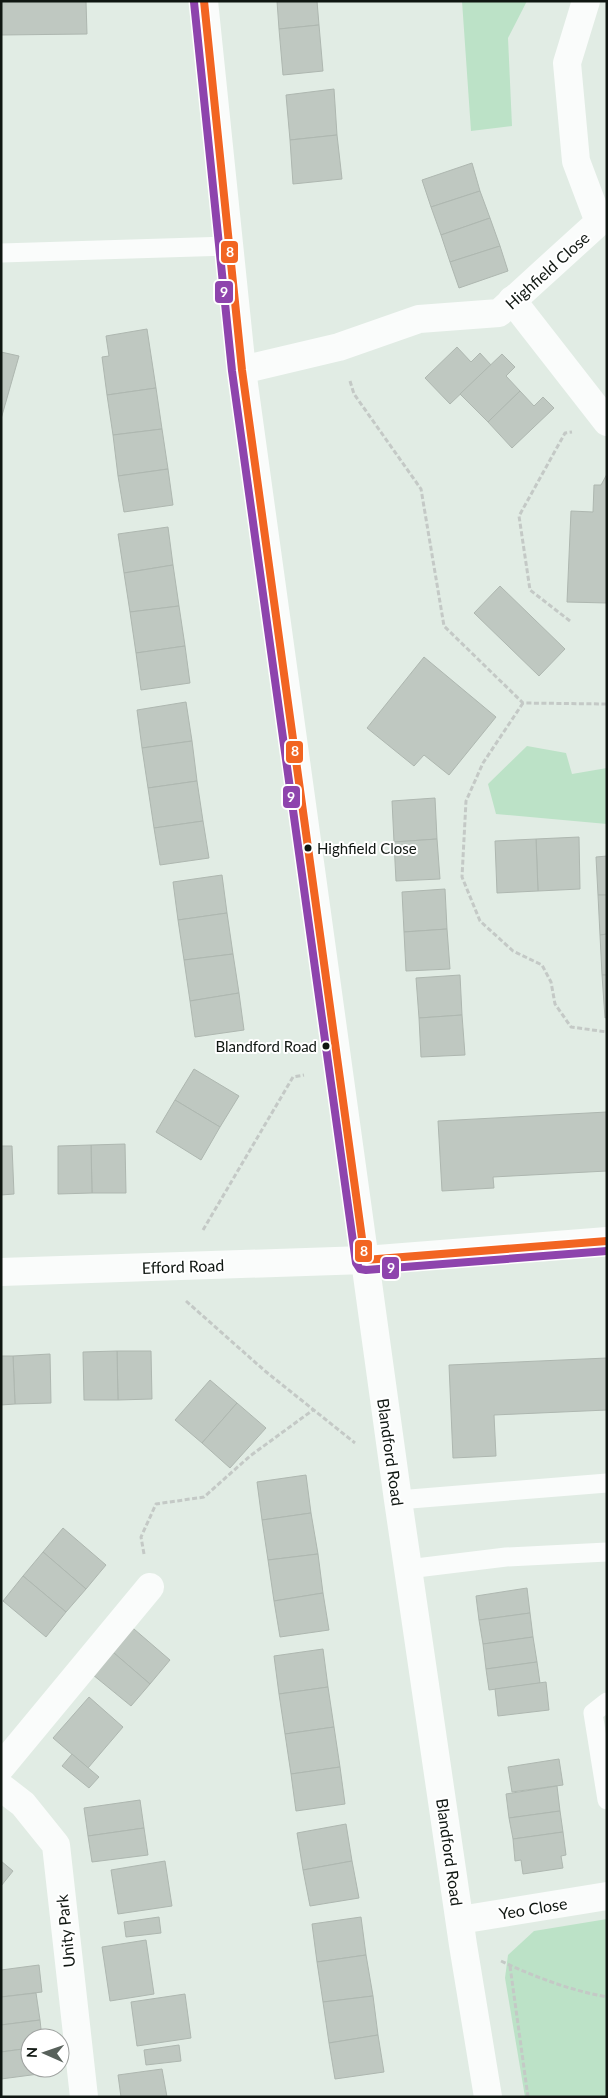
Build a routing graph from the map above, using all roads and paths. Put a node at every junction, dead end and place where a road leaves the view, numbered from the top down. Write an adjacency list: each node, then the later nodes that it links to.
1 (204, 1): 3 (street, Blandford Road)
2 (586, 1): 5 (street, Highfield Close)
3 (229, 246): 4 (lane); 7 (street, Blandford Road)
4 (1, 253)
5 (512, 300): 6 (street, Highfield Close); 8 (street)
6 (339, 347): 7 (street, Highfield Close); 11 (path)
7 (242, 370): 14 (street, Blandford Road)
8 (607, 422)
9 (573, 432): 10 (path)
10 (570, 621)
11 (523, 703): 12 (path); 13 (path)
12 (607, 704)
13 (607, 1032)
14 (339, 1072): 16 (street, Blandford Road); 17 (path)
15 (607, 1241): 16 (street, Efford Road)
16 (365, 1260): 17 (street, Efford Road); 22 (street, Blandford Road)
17 (181, 1266): 18 (street, Efford Road)
18 (149, 1267): 19 (street, Efford Road); 20 (path)
19 (1, 1272)
20 (313, 1410): 22 (path); 25 (path)
21 (607, 1482): 22 (lane)
22 (396, 1488): 24 (street, Blandford Road)
23 (607, 1552): 24 (lane)
24 (408, 1569): 31 (street, Blandford Road)
25 (150, 1587): 27 (street)
26 (607, 1702): 29 (lane)
27 (1, 1767)
28 (1, 1787): 34 (street, Unity Park)
29 (607, 1800)
30 (607, 1896): 31 (street, Yeo Close)
31 (462, 1933): 32 (path); 35 (street, Blandford Road)
32 (510, 1965): 33 (path); 36 (path)
33 (607, 1997)
34 (84, 2097)
35 (488, 2097)
36 (528, 2097)

